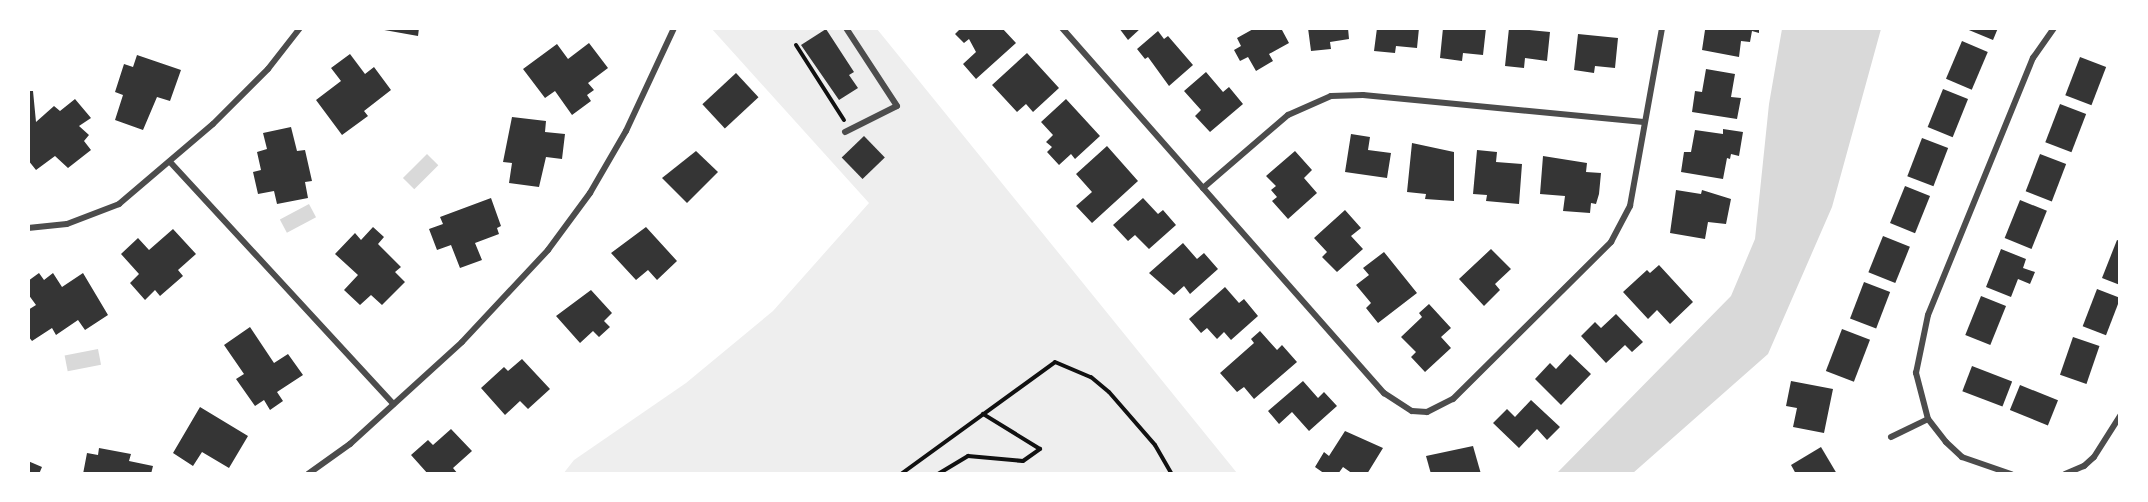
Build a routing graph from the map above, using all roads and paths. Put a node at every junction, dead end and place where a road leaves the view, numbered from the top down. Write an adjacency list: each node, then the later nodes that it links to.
1 (300, 28): 10 (street)
2 (674, 28): 13 (street)
3 (846, 28): 9 (street)
4 (1062, 28): 11 (street)
5 (1662, 28): 8 (street)
6 (2054, 28): 16 (street)
7 (796, 45): 9 (path)
8 (1644, 122): 11 (street); 11 (street)
9 (847, 131)
10 (171, 163): 12 (street); 13 (street)
11 (1203, 188)
12 (28, 228)
13 (393, 404): 19 (street)
14 (983, 414): 18 (path); 20 (path); 21 (path)
15 (2120, 416): 23 (street)
16 (1928, 419): 17 (street); 22 (street)
17 (1891, 437)
18 (904, 473)
19 (309, 474)
20 (938, 474)
21 (1172, 474)
22 (2011, 474)
23 (2065, 474)

